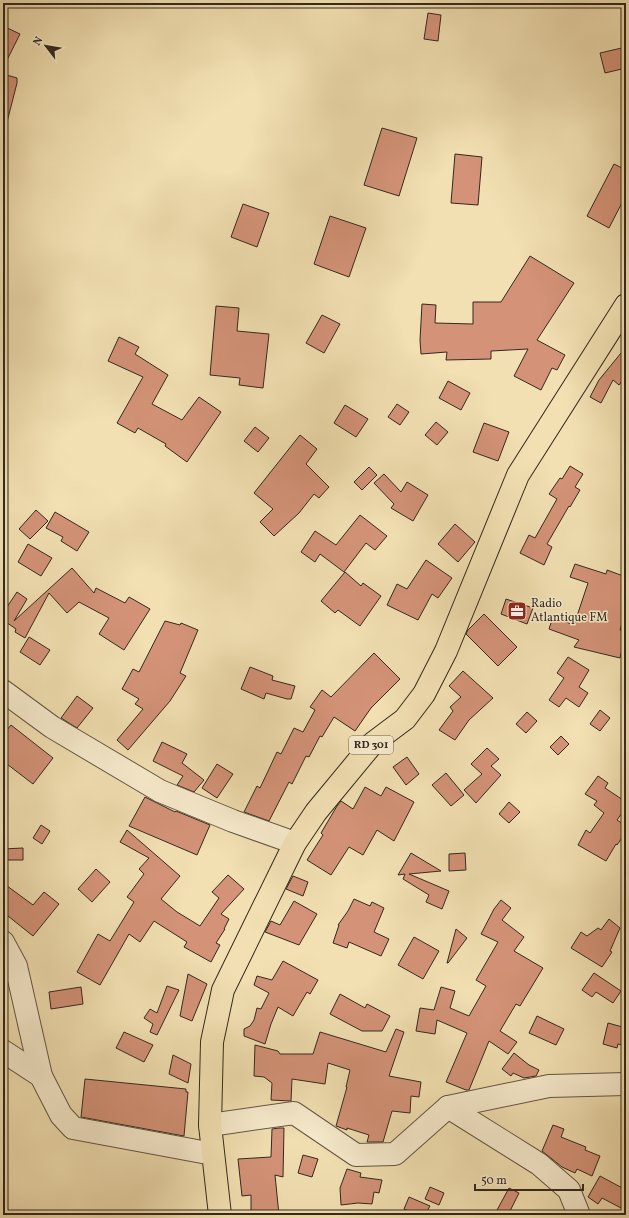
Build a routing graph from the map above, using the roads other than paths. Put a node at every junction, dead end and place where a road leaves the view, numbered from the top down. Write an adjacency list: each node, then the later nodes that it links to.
1 (626, 305): 3 (main road, RD 301)
2 (3, 691): 3 (street)
3 (295, 843): 9 (main road, RD 301)
4 (3, 942): 6 (street)
5 (3, 1052): 6 (street)
6 (41, 1076): 10 (street)
7 (626, 1084): 8 (street)
8 (448, 1107): 9 (street); 12 (street)
9 (210, 1125): 10 (main road, RD 301)
10 (213, 1154): 11 (main road, RD 301)
11 (220, 1215)
12 (579, 1215)

